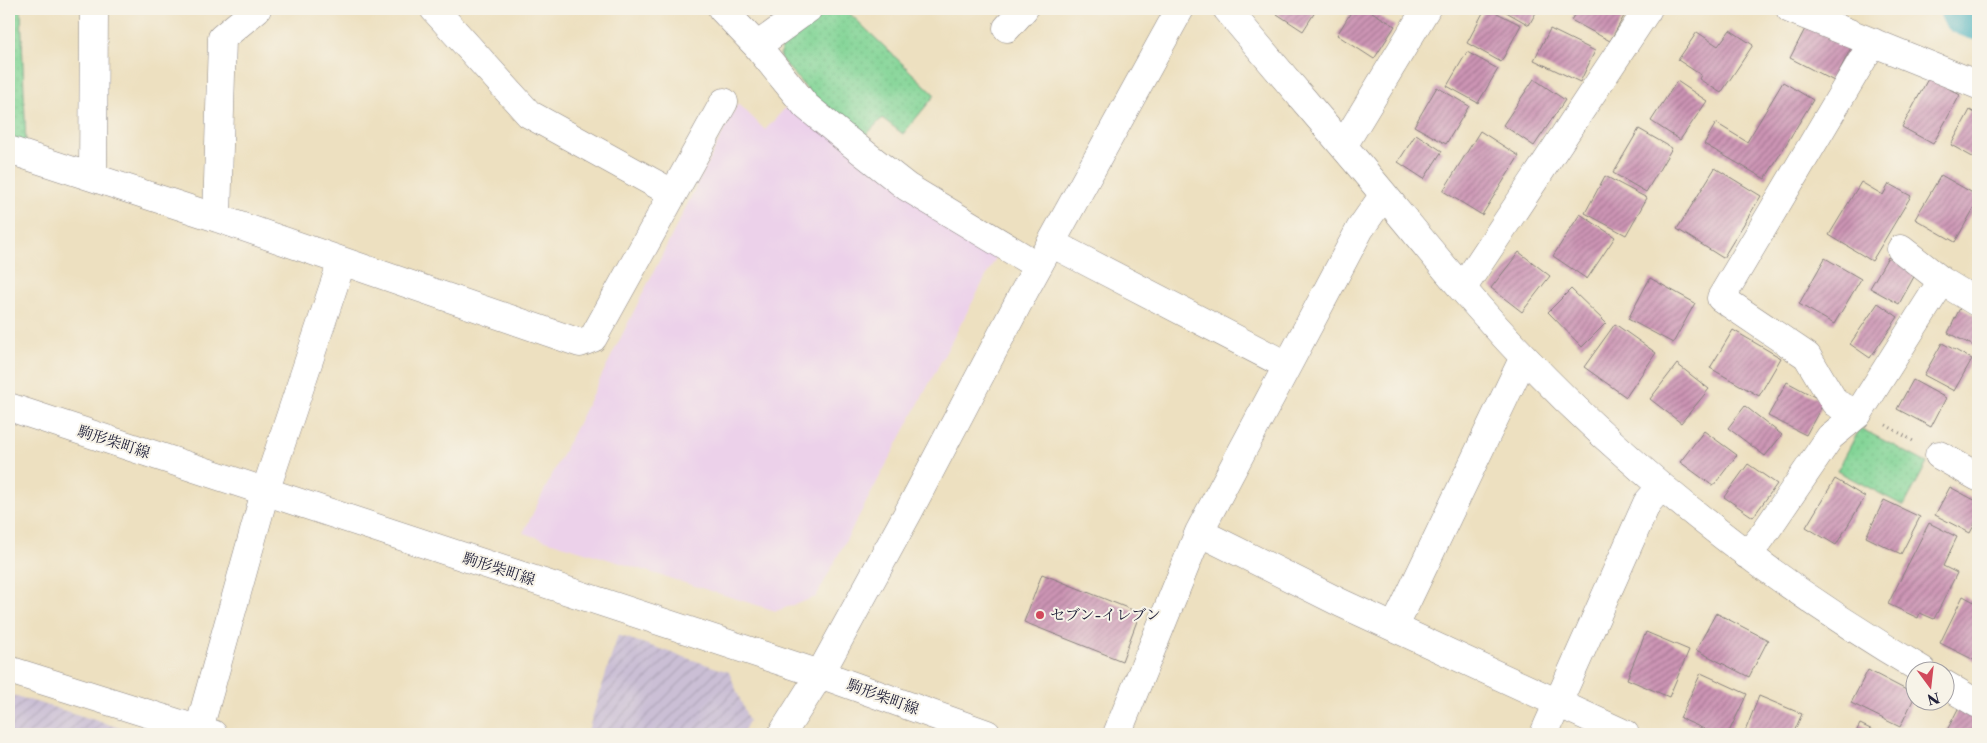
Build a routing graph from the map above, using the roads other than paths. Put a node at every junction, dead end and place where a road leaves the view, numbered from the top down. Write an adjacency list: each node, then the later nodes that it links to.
1 (94, 9): 17 (street)
2 (257, 9): 20 (street)
3 (434, 9): 18 (street)
4 (722, 9): 12 (street)
5 (808, 9): 12 (street)
6 (1180, 9): 21 (street)
7 (1227, 9): 15 (street)
8 (1426, 9): 15 (street)
9 (1648, 9): 26 (street)
10 (1790, 9): 11 (street)
11 (1873, 42): 13 (street); 31 (street)
12 (757, 46): 24 (street)
13 (1978, 85)
14 (724, 102): 18 (street)
15 (1343, 146): 19 (street)
16 (9, 150): 17 (street)
17 (93, 178): 20 (street)
18 (672, 193): 23 (street)
19 (1384, 196): 26 (street); 29 (street)
20 (217, 218): 23 (street)
21 (1051, 243): 24 (street); 29 (street)
22 (1901, 249): 25 (street)
23 (342, 261): 35 (street)
24 (1038, 266): 41 (street)
25 (1942, 281): 27 (street); 31 (street)
26 (1462, 289): 28 (street)
27 (1978, 303)
28 (1524, 358): 34 (street); 38 (street)
29 (1286, 366): 36 (street)
30 (9, 407): 35 (street, 駒形柴町線)
31 (1858, 414): 37 (street)
32 (1939, 456): 33 (street)
33 (1978, 477)
34 (1661, 487): 37 (street); 43 (street)
35 (265, 492): 41 (street, 駒形柴町線); 45 (street)
36 (1199, 532): 38 (street); 48 (street)
37 (1747, 555): 39 (street)
38 (1395, 626): 43 (street)
39 (1905, 660)
40 (9, 670): 45 (street)
41 (820, 674): 46 (street); 47 (street, 駒形柴町線)
42 (1954, 690): 44 (street)
43 (1558, 702): 49 (street); 50 (street)
44 (1978, 704)
45 (206, 731)
46 (782, 734)
47 (988, 734)
48 (1117, 734)
49 (1544, 734)
50 (1625, 734)

